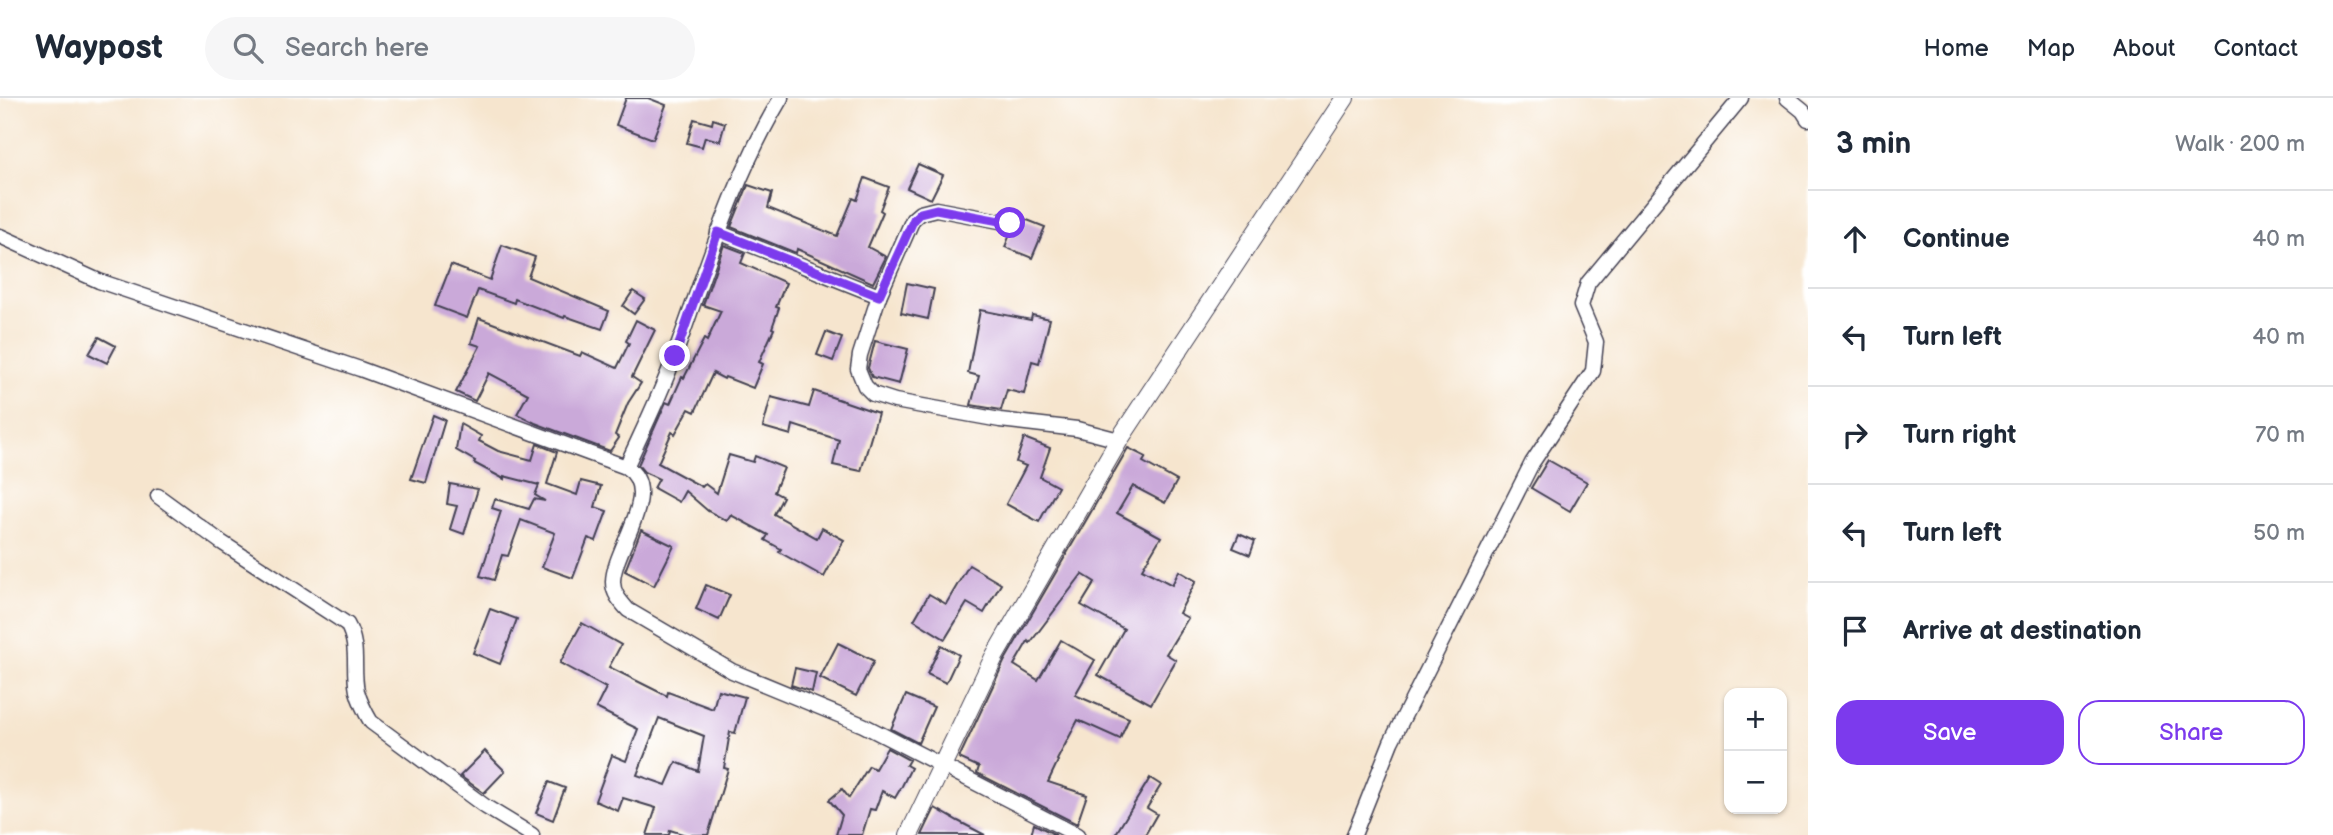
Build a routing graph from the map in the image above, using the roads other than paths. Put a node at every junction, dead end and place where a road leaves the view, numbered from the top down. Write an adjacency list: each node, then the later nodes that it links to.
1 (781, 98): 7 (street)
2 (1345, 98): 10 (street)
3 (1741, 98): 17 (street)
4 (1787, 98): 5 (street)
5 (1808, 119)
6 (1010, 223): 9 (street)
7 (718, 232): 9 (street); 11 (street)
8 (0, 236): 11 (street)
9 (879, 296): 10 (street)
10 (1119, 440): 13 (street)
11 (626, 467): 13 (street)
12 (158, 496): 14 (street)
13 (943, 765): 15 (street); 16 (street)
14 (532, 835)
15 (909, 835)
16 (1077, 835)
17 (1354, 835)

